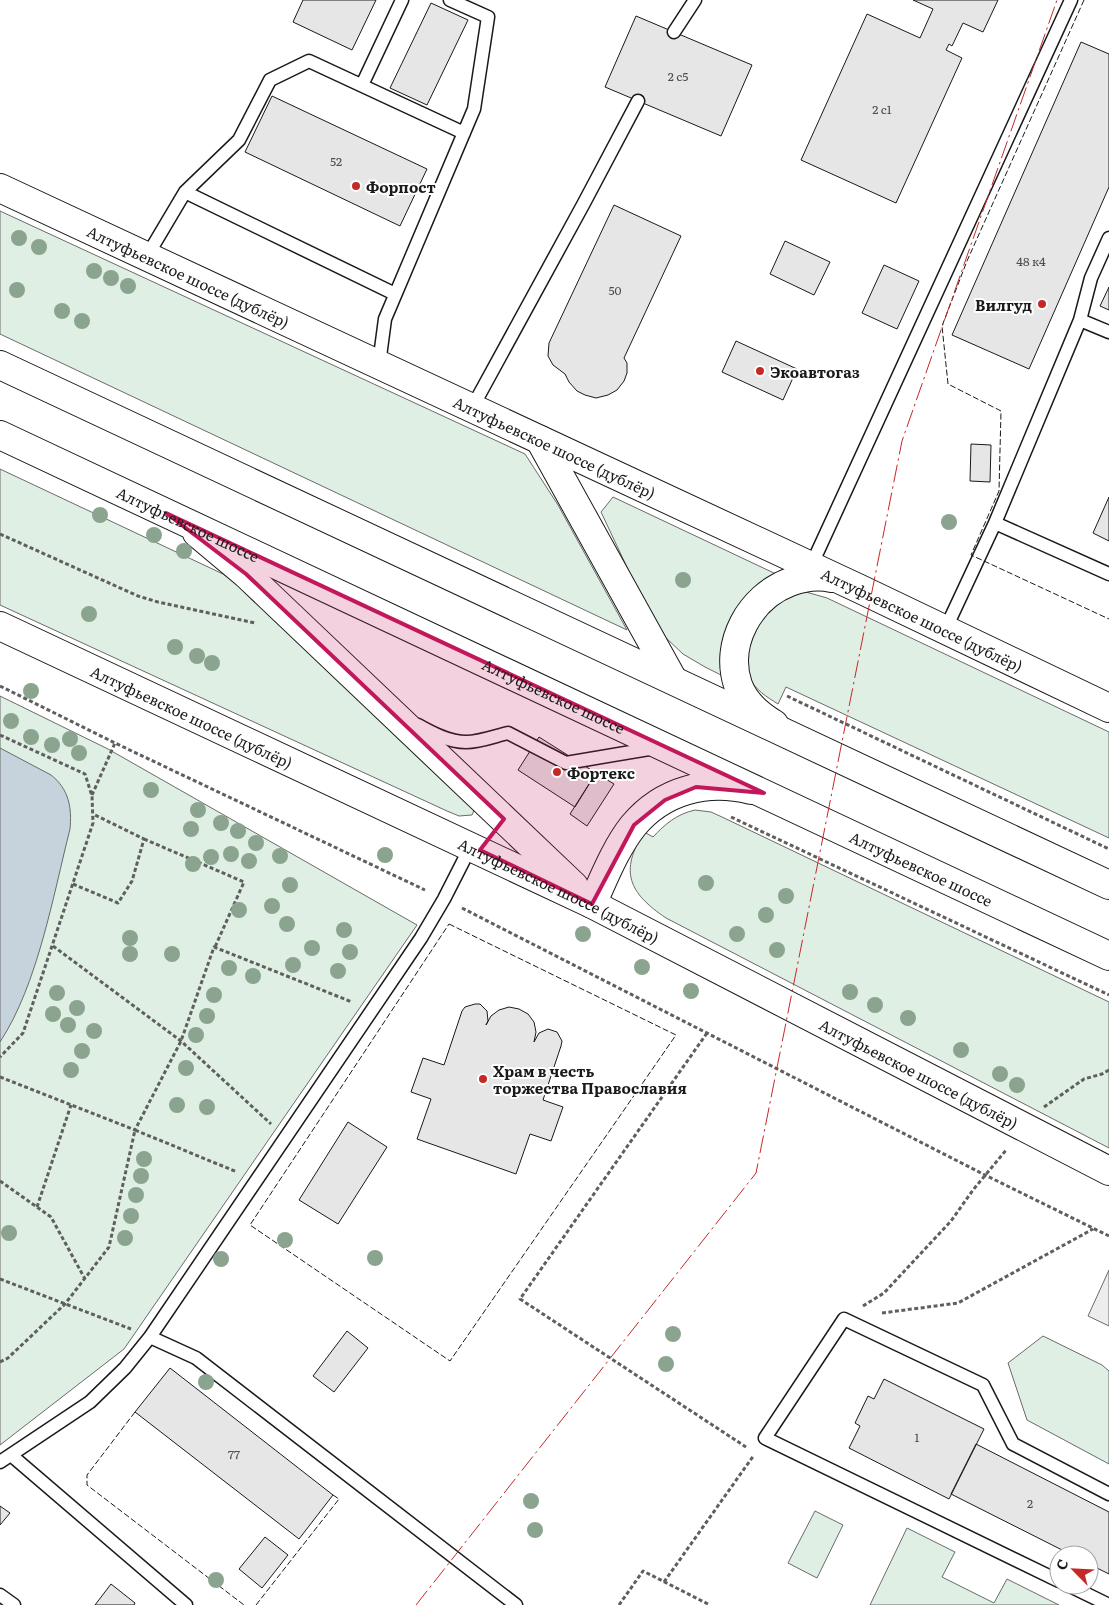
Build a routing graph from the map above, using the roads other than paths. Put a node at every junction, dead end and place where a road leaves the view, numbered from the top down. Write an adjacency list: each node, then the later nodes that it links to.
1 (402, 0): 6 (lane)
2 (450, 0): 8 (lane)
3 (695, 0): 5 (lane)
4 (1071, 0): 23 (lane)
5 (674, 32)
6 (362, 85): 8 (lane); 10 (lane)
7 (638, 101): 18 (lane)
8 (464, 132): 13 (lane)
9 (0, 188): 12 (main road, Алтуфьевское шоссе (дублёр))
10 (185, 192): 12 (lane); 13 (lane)
11 (1109, 238): 14 (lane)
12 (147, 256): 16 (main road, Алтуфьевское шоссе (дублёр))
13 (395, 294): 16 (lane)
14 (1080, 320): 15 (lane); 22 (lane)
15 (1109, 332)
16 (379, 364): 18 (main road, Алтуфьевское шоссе (дублёр))
17 (0, 365): 28 (main road)
18 (472, 408): 20 (main road, Алтуфьевское шоссе (дублёр))
19 (0, 435): 21 (main road, Алтуфьевское шоссе)
20 (540, 440): 23 (main road, Алтуфьевское шоссе (дублёр)); 28 (main road)
21 (166, 513): 30 (main road); 32 (main road, Алтуфьевское шоссе)
22 (995, 523): 24 (lane); 27 (lane)
23 (811, 566): 25 (main road, Алтуфьевское шоссе (дублёр))
24 (1109, 574)
25 (841, 580): 27 (main road, Алтуфьевское шоссе (дублёр)); 31 (main road)
26 (0, 626): 35 (main road, Алтуфьевское шоссе (дублёр))
27 (945, 630): 29 (main road, Алтуфьевское шоссе (дублёр))
28 (673, 680): 31 (main road)
29 (1109, 708)
30 (387, 709): 32 (lane); 34 (main road)
31 (792, 736): 36 (main road)
32 (665, 746): 33 (main road, Алтуфьевское шоссе)
33 (764, 793): 37 (main road); 38 (main road, Алтуфьевское шоссе)
34 (504, 820): 35 (main road); 37 (main road)
35 (476, 848): 37 (main road, Алтуфьевское шоссе (дублёр)); 40 (lane)
36 (1109, 885)
37 (592, 904): 39 (main road, Алтуфьевское шоссе (дублёр))
38 (1109, 956)
39 (1109, 1171)
40 (150, 1337): 41 (lane); 49 (lane)
41 (11, 1455): 42 (lane); 48 (lane)
42 (0, 1462)
43 (1109, 1494): 44 (lane)
44 (1049, 1576)
45 (0, 1595): 47 (lane)
46 (1088, 1595): 50 (lane)
47 (14, 1605)
48 (186, 1605)
49 (516, 1605)
50 (1109, 1605)

